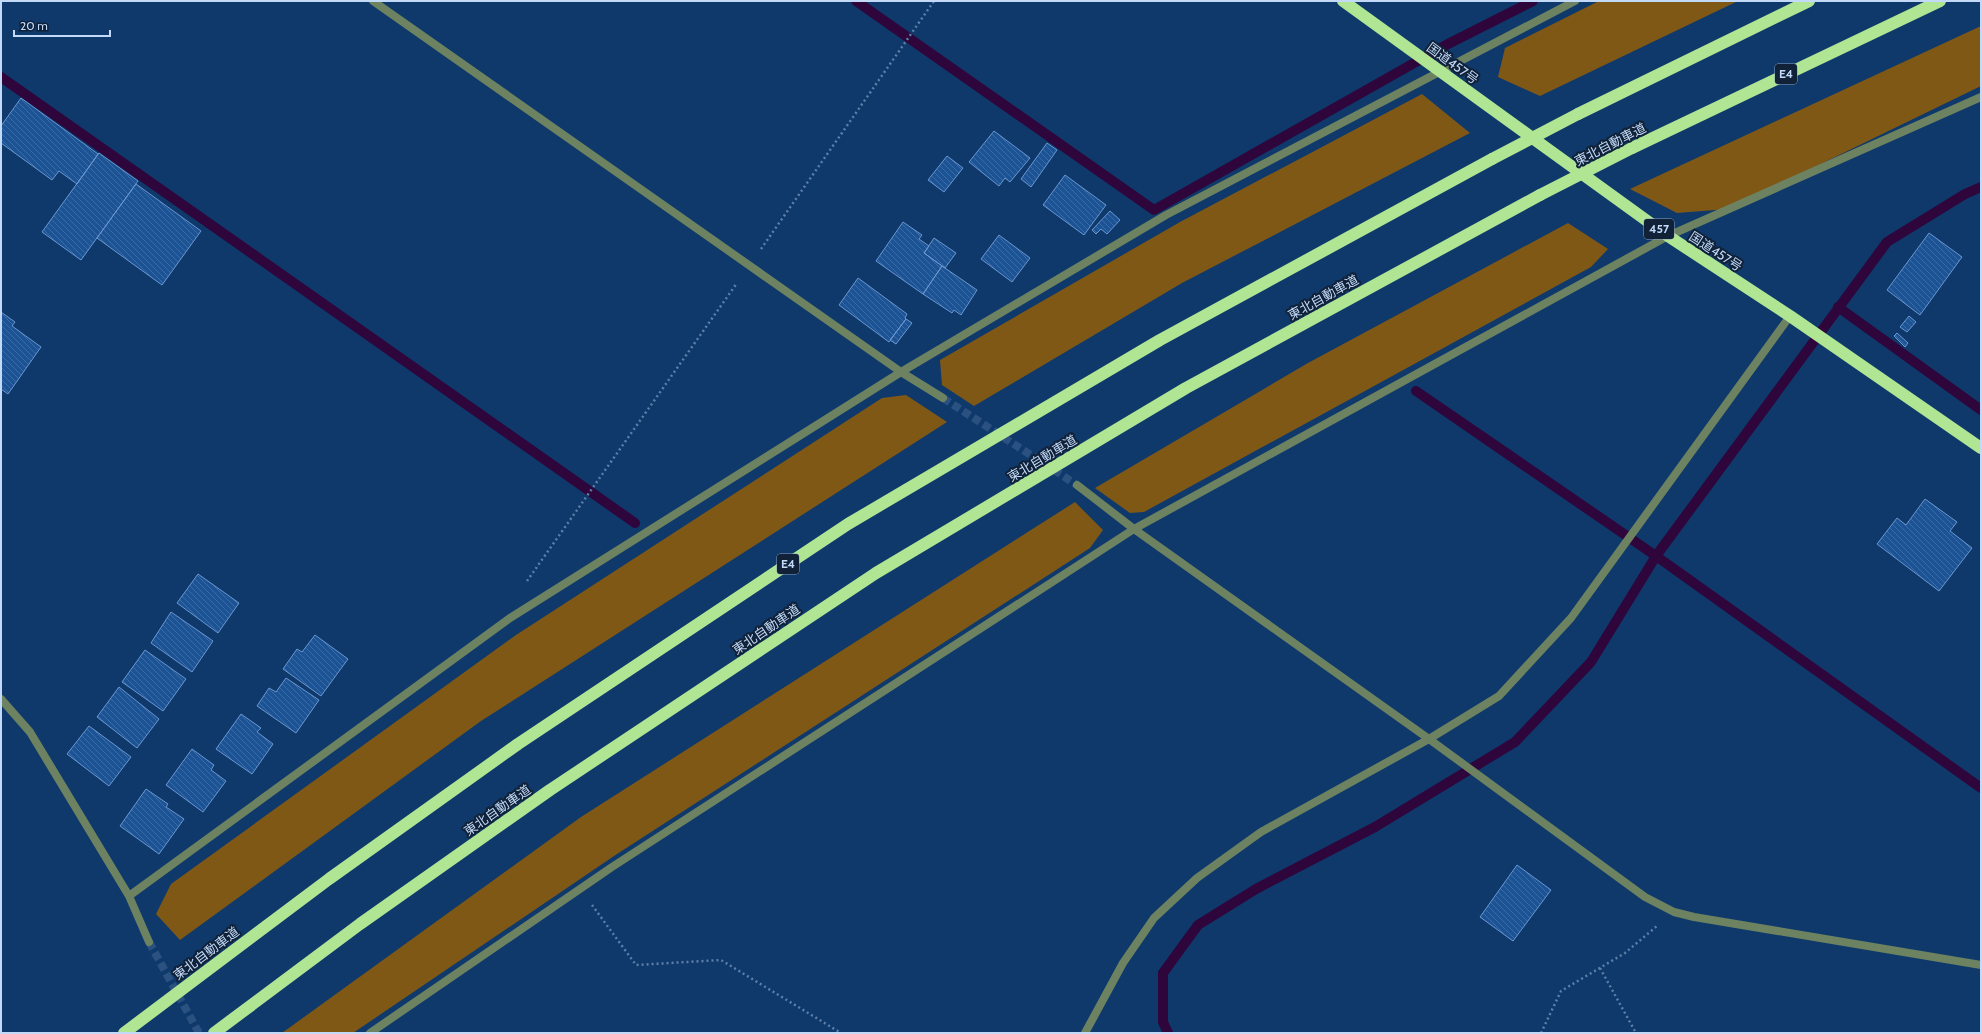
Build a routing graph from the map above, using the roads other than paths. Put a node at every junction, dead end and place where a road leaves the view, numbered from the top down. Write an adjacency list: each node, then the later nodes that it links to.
1 (373, 1): 10 (street)
2 (1343, 1): 6 (highway, 国道457号 / 457)
3 (1575, 1): 6 (street)
4 (1809, 1): 20 (highway, 東北自動車道 / E4, bridge)
5 (1940, 1): 21 (highway, 東北自動車道 / E4, bridge)
6 (1441, 71): 8 (highway, 国道457号 / 457); 10 (street)
7 (1981, 97): 8 (street)
8 (1668, 236): 9 (highway, 国道457号 / 457); 14 (street)
9 (1790, 316): 12 (highway, 国道457号 / 457); 16 (street)
10 (901, 372): 11 (street); 17 (street)
11 (943, 398)
12 (1981, 448)
13 (1077, 485): 14 (street)
14 (1134, 529): 16 (street); 22 (street)
15 (1, 699): 17 (street)
16 (1429, 738): 19 (street); 23 (street)
17 (129, 896): 18 (street)
18 (149, 942)
19 (1981, 965)
20 (124, 1033)
21 (214, 1033)
22 (370, 1033)
23 (1085, 1033)

